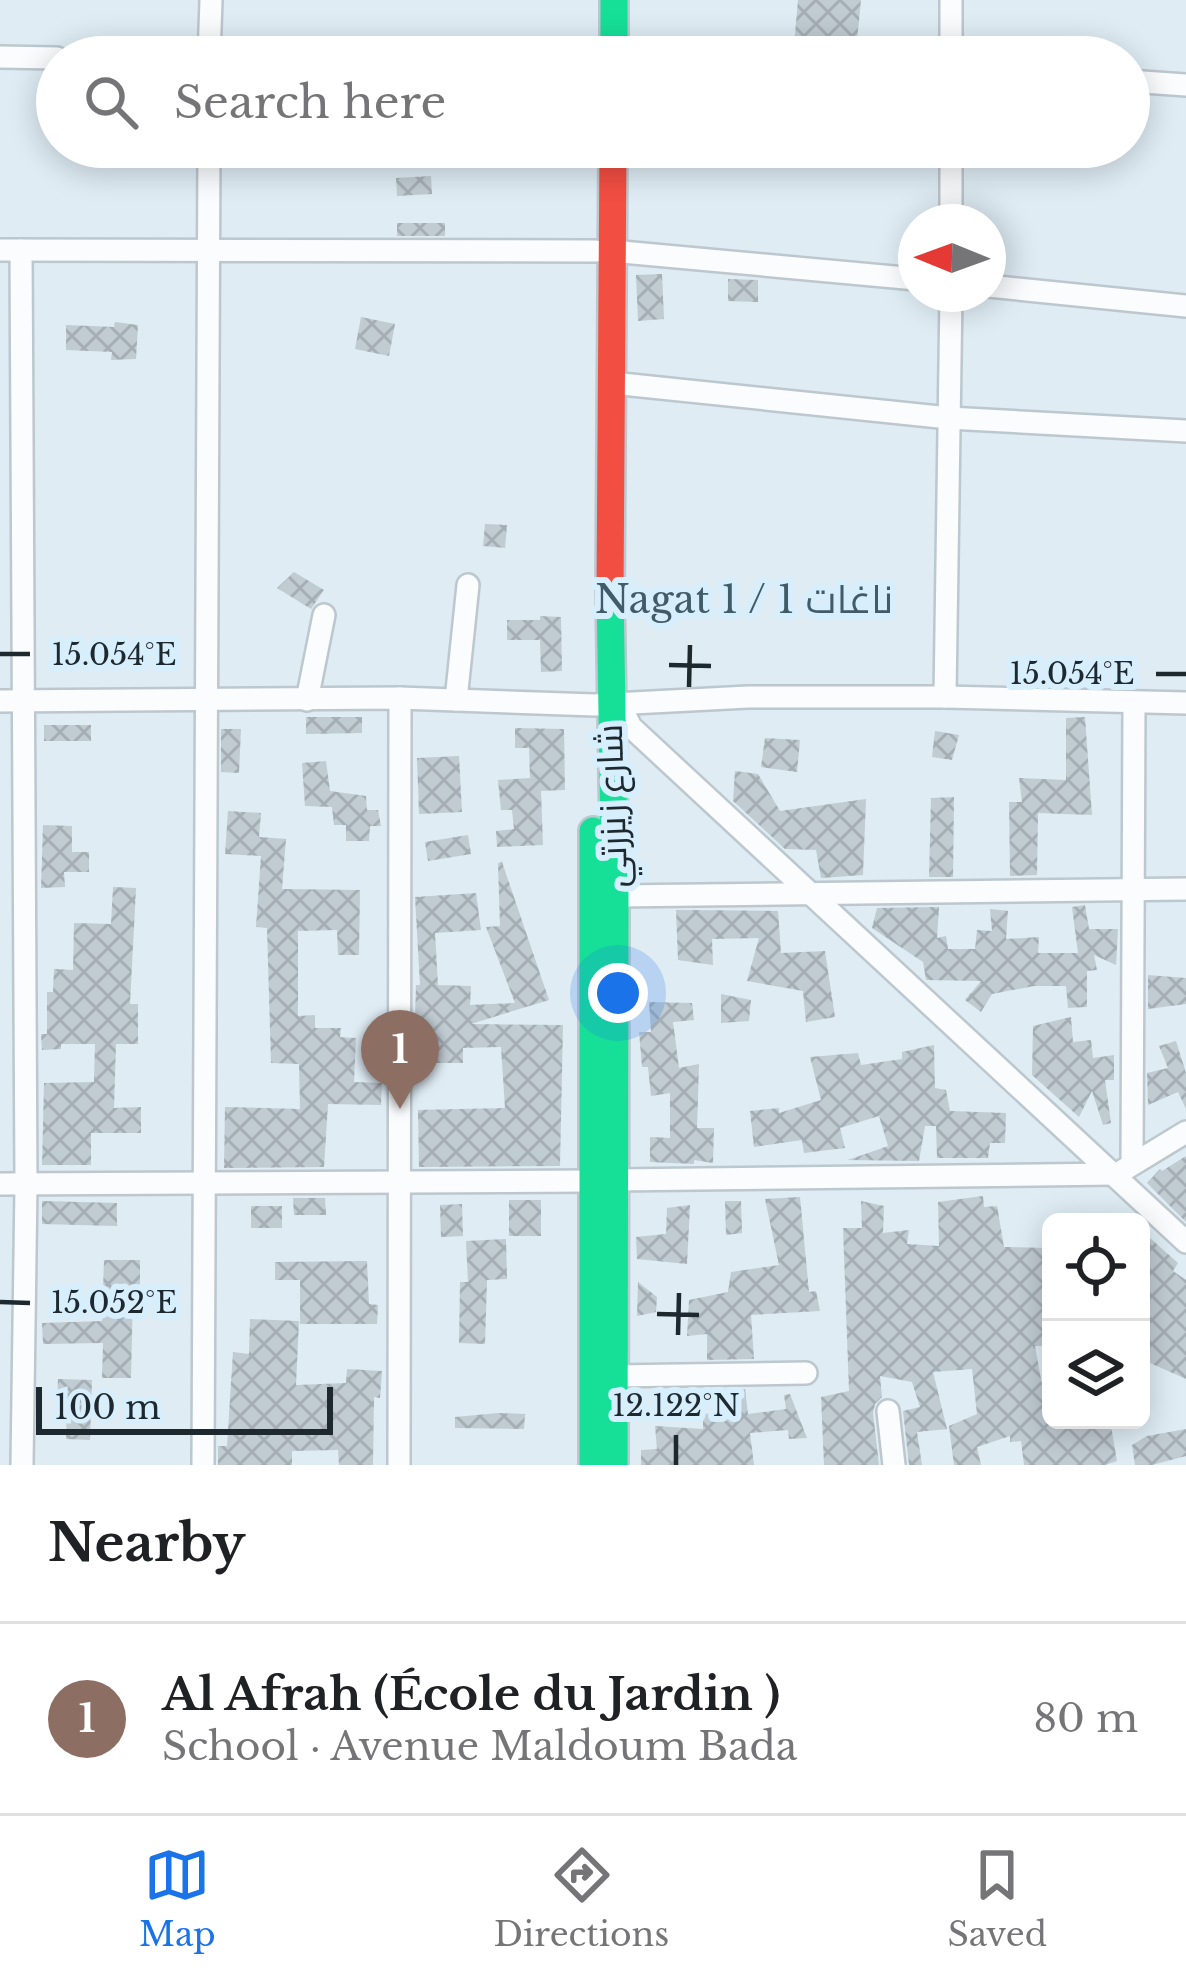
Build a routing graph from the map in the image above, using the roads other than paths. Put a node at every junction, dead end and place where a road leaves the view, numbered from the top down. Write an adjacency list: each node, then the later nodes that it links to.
1 (211, 0): 5 (street)
2 (594, 0): 6 (street)
3 (614, 0): 7 (street)
4 (951, 0): 8 (street)
5 (210, 36)
6 (594, 36)
7 (614, 36)
8 (951, 36)
9 (0, 57): 10 (street)
10 (36, 58)
11 (1150, 82): 12 (street)
12 (1186, 85)
13 (209, 168): 19 (street)
14 (596, 168): 20 (street, شارع زيزرتي)
15 (611, 168): 20 (street, شارع زيزرتي)
16 (951, 168): 17 (street)
17 (951, 204)
18 (11, 250): 19 (street); 34 (street)
19 (209, 250): 20 (street); 35 (street)
20 (604, 251): 21 (street); 25 (street, شارع زيزرتي); 36 (street, شارع زيزرتي)
21 (898, 277)
22 (1006, 288): 23 (street)
23 (1186, 306)
24 (950, 312): 26 (street)
25 (612, 383): 26 (street); 36 (street, شارع زيزرتي)
26 (949, 418): 27 (street); 31 (street)
27 (1186, 431)
28 (468, 585): 33 (street)
29 (324, 615): 32 (street)
30 (400, 698): 32 (street); 33 (street); 45 (street)
31 (945, 698): 36 (street); 38 (street)
32 (308, 700): 35 (street)
33 (456, 700): 36 (street)
34 (11, 701): 35 (street); 49 (street)
35 (206, 701): 48 (street)
36 (607, 703): 41 (street); 42 (street, شارع زيزرتي); 46 (street, شارع زيزرتي)
37 (1186, 703): 38 (street)
38 (1134, 704): 39 (street)
39 (1133, 889): 40 (street); 41 (street); 44 (street)
40 (1186, 889)
41 (812, 894): 42 (street); 44 (street)
42 (615, 896): 46 (street, شارع زيزرتي)
43 (1186, 1132): 44 (street)
44 (1124, 1168): 46 (street); 50 (street)
45 (400, 1177): 46 (street); 48 (street); 56 (street)
46 (603, 1180): 52 (street, شارع زيزرتي); 57 (street, شارع زيزرتي)
47 (0, 1184): 49 (street)
48 (205, 1184): 49 (street); 55 (street)
49 (26, 1185): 54 (street)
50 (1186, 1242)
51 (806, 1373): 52 (street)
52 (614, 1376): 58 (street, شارع زيزرتي)
53 (888, 1411): 59 (street)
54 (22, 1465)
55 (203, 1465)
56 (399, 1465)
57 (592, 1465)
58 (614, 1465)
59 (894, 1465)

